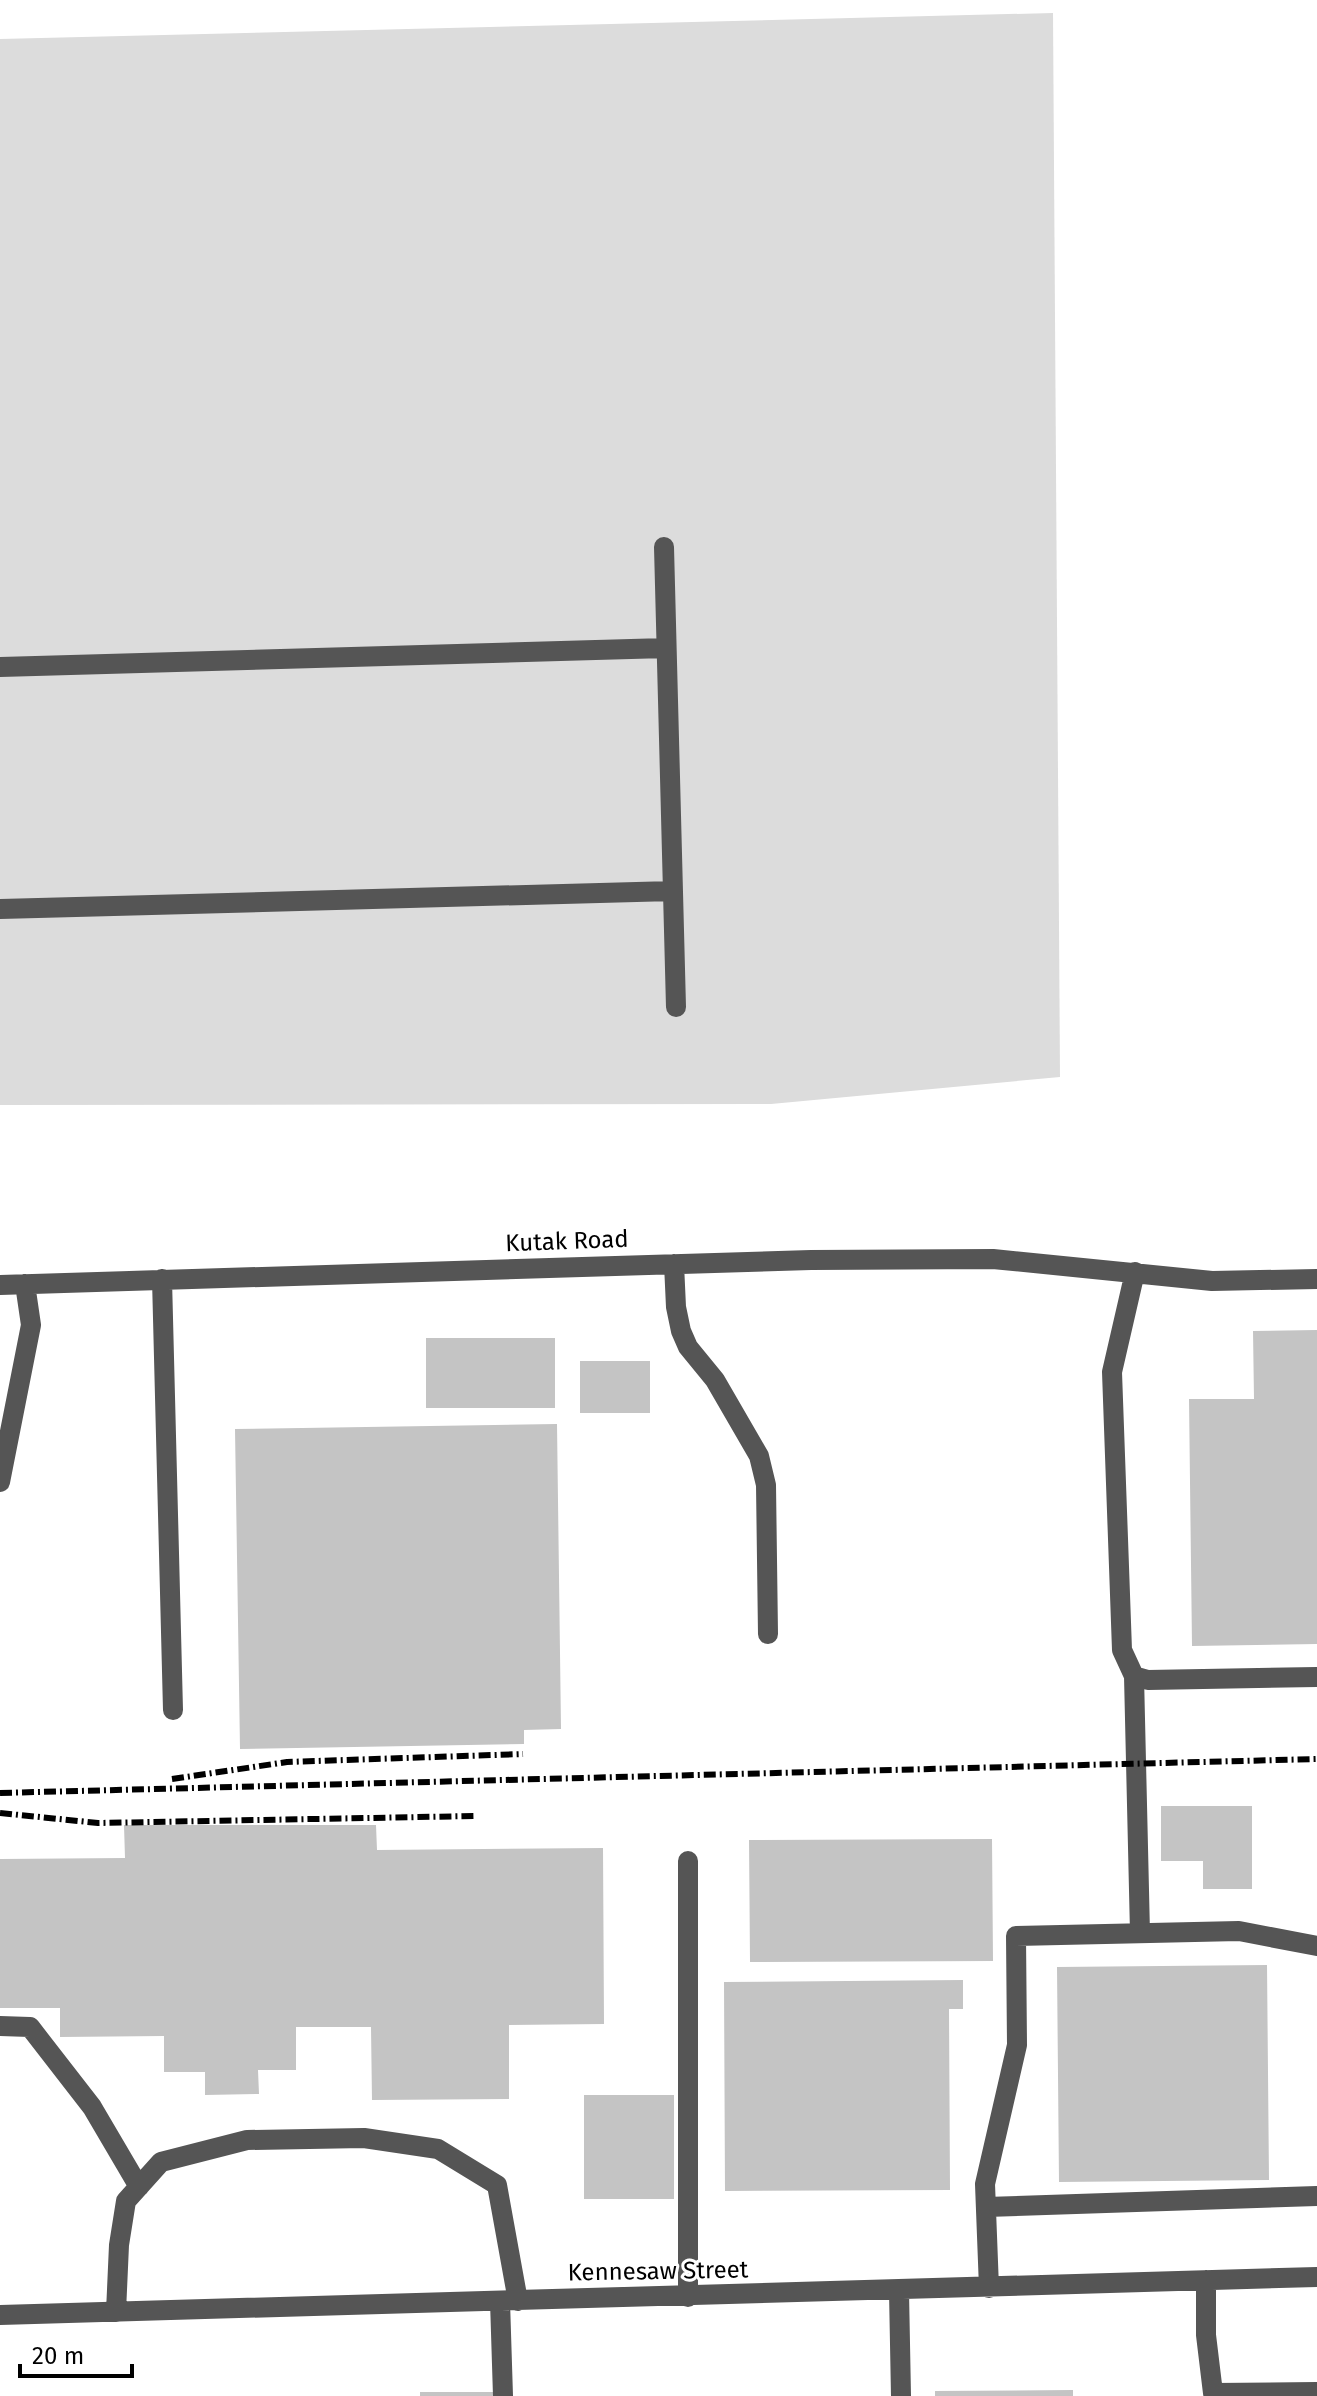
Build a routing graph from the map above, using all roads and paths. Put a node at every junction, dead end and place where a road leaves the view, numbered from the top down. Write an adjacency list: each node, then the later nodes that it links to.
1 (664, 547): 2 (street)
2 (666, 648): 3 (street); 4 (street)
3 (0, 667)
4 (673, 891): 5 (street); 6 (street)
5 (0, 909)
6 (676, 1007)
7 (674, 1264): 8 (street, Kutak Road); 9 (street, Kutak Road); 14 (street)
8 (1135, 1272): 10 (street, Kutak Road); 15 (street)
9 (162, 1279): 11 (street, Kutak Road); 17 (street)
10 (1317, 1279)
11 (25, 1284): 12 (street, Kutak Road); 13 (street)
12 (0, 1285)
13 (0, 1482)
14 (768, 1634)
15 (1134, 1676): 16 (street); 19 (street)
16 (1317, 1677)
17 (173, 1710)
18 (688, 1861): 29 (street)
19 (1140, 1933): 20 (street); 24 (street)
20 (1317, 1946)
21 (0, 2026): 22 (street)
22 (139, 2187): 30 (street); 31 (street)
23 (1317, 2196): 24 (street)
24 (986, 2207): 27 (street)
25 (1317, 2277): 26 (street, Kennesaw Street)
26 (1206, 2280): 27 (street, Kennesaw Street); 33 (street)
27 (989, 2288): 28 (street, Kennesaw Street)
28 (899, 2291): 29 (street, Kennesaw Street); 35 (street)
29 (688, 2297): 30 (street, Kennesaw Street)
30 (509, 2301): 31 (street, Kennesaw Street); 34 (street)
31 (116, 2312): 32 (street, Kennesaw Street)
32 (0, 2315)
33 (1317, 2392)
34 (503, 2396)
35 (901, 2396)

